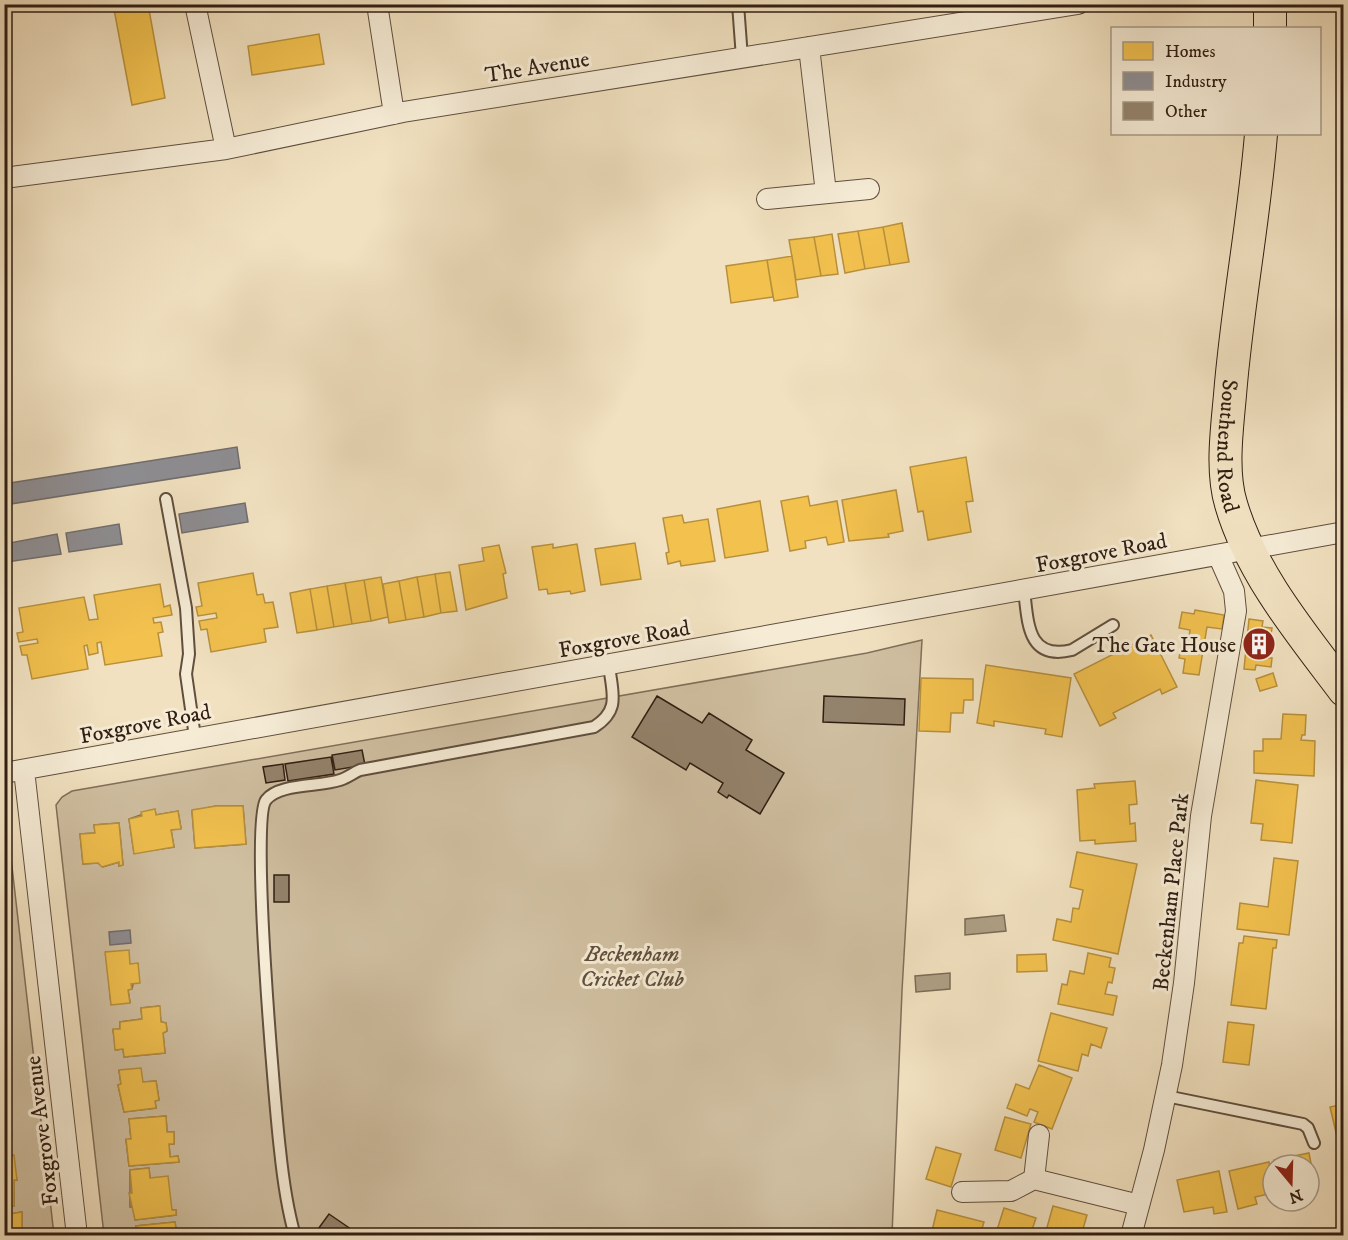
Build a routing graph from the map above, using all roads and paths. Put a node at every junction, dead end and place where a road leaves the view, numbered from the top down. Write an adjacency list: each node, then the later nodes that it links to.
1 (195, 4): 12 (street)
2 (377, 4): 10 (street)
3 (738, 4): 9 (lane)
4 (1078, 4): 6 (street, The Avenue)
5 (1270, 4): 7 (main road)
6 (1013, 9): 8 (street, The Avenue)
7 (1270, 27)
8 (809, 47): 9 (street, The Avenue); 15 (street)
9 (742, 58): 10 (street, The Avenue)
10 (394, 114): 12 (street, The Avenue)
11 (1262, 135): 19 (main road, Southend Road)
12 (226, 149): 13 (street, The Avenue)
13 (4, 178)
14 (869, 189): 15 (street)
15 (826, 193): 16 (street)
16 (767, 199)
17 (166, 499): 25 (lane)
18 (1344, 532): 19 (street, Foxgrove Road)
19 (1250, 549): 20 (street, Foxgrove Road); 24 (main road, Southend Road)
20 (1218, 555): 21 (street, Foxgrove Road); 28 (street, Beckenham Place Park)
21 (1024, 590): 22 (lane); 23 (street, Foxgrove Road)
22 (1113, 625)
23 (609, 665): 25 (street, Foxgrove Road); 35 (lane)
24 (1344, 690)
25 (195, 737): 26 (street, Foxgrove Road)
26 (24, 770): 27 (street, Foxgrove Road); 34 (street, Foxgrove Avenue)
27 (4, 773)
28 (1166, 1096): 30 (lane); 33 (street, Beckenham Place Park)
29 (1039, 1135): 31 (street)
30 (1314, 1143)
31 (1034, 1179): 32 (street); 33 (street)
32 (962, 1192)
33 (1139, 1205): 36 (street, Beckenham Place Park)
34 (77, 1236)
35 (295, 1236)
36 (1131, 1236)

